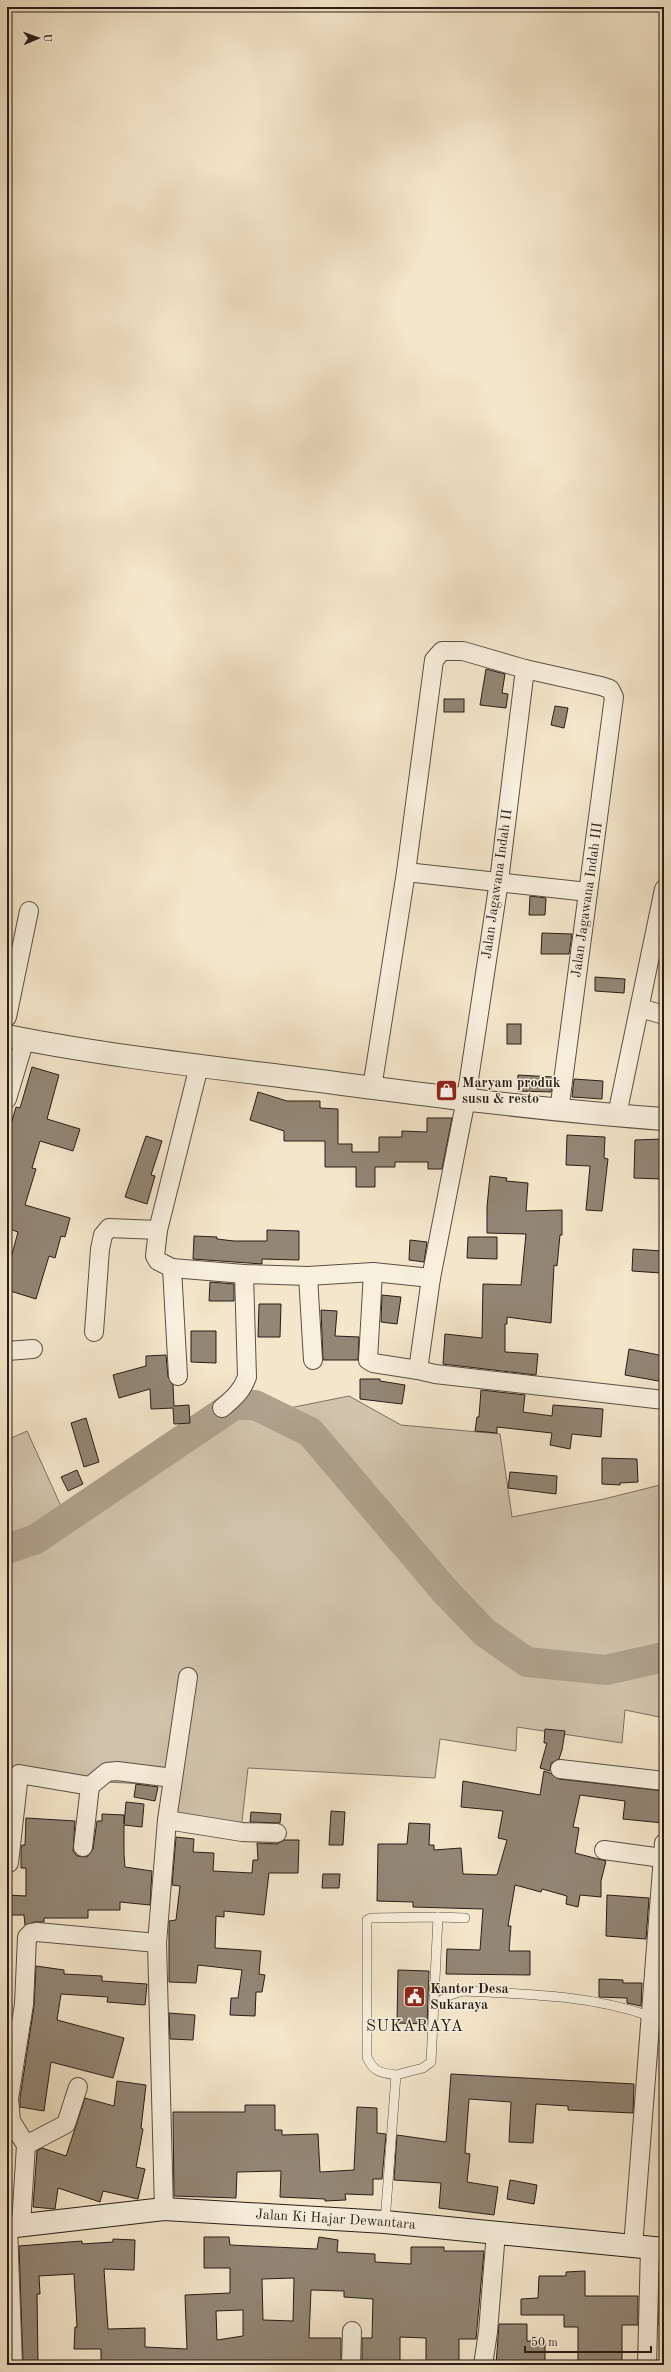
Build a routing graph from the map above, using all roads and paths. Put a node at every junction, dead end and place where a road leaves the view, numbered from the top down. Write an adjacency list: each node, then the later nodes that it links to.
1 (525, 669): 2 (street); 3 (street, Jalan Jagawana Indah II); 5 (street, Jalan Jagawana Indah III)
2 (406, 872): 3 (street); 12 (street)
3 (499, 881): 5 (street); 14 (street, Jalan Jagawana Indah II)
4 (664, 890): 7 (street)
5 (588, 892): 15 (street, Jalan Jagawana Indah III)
6 (30, 911): 9 (street)
7 (640, 1008): 8 (street); 16 (street)
8 (664, 1015)
9 (7, 1017)
10 (16, 1038): 11 (street); 13 (street)
11 (199, 1066): 12 (street); 18 (street)
12 (372, 1088): 14 (street)
13 (7, 1099)
14 (466, 1099): 15 (street); 23 (street, Jalan Jagawana Indah II)
15 (559, 1111): 16 (street)
16 (617, 1115): 17 (street)
17 (664, 1119)
18 (158, 1230): 19 (street); 24 (street)
19 (172, 1268): 21 (street); 29 (street)
20 (373, 1272): 22 (street); 23 (street); 28 (street)
21 (244, 1274): 22 (street); 31 (street)
22 (308, 1276): 27 (street)
23 (431, 1278): 28 (street, Jalan Jagawana Indah II)
24 (94, 1332)
25 (33, 1349): 26 (street)
26 (7, 1351)
27 (313, 1360)
28 (418, 1370): 30 (street)
29 (178, 1376)
30 (664, 1400)
31 (222, 1408)
32 (188, 1677): 35 (street)
33 (560, 1769): 36 (street)
34 (13, 1773): 37 (street); 43 (street)
35 (173, 1778): 37 (street); 38 (street)
36 (664, 1781)
37 (90, 1786): 40 (street)
38 (167, 1820): 39 (street); 46 (street)
39 (277, 1833)
40 (83, 1847)
41 (604, 1850): 42 (street)
42 (663, 1851): 48 (street)
43 (9, 1863)
44 (438, 1917): 45 (lane); 47 (lane); 49 (lane)
45 (466, 1918)
46 (157, 1943): 51 (street); 52 (street)
47 (434, 2005): 48 (lane); 49 (lane)
48 (650, 2016): 56 (street)
49 (396, 2076): 53 (lane)
50 (78, 2087): 51 (street)
51 (26, 2145): 54 (street)
52 (164, 2210): 53 (street, Jalan Ki Hajar Dewantara); 54 (street, Jalan Ki Hajar Dewantara)
53 (385, 2222): 55 (street, Jalan Ki Hajar Dewantara)
54 (12, 2226): 58 (street)
55 (496, 2232): 56 (street, Jalan Ki Hajar Dewantara); 60 (street)
56 (649, 2248): 61 (street)
57 (352, 2331): 59 (street)
58 (13, 2365)
59 (351, 2365)
60 (483, 2365)
61 (647, 2365)

